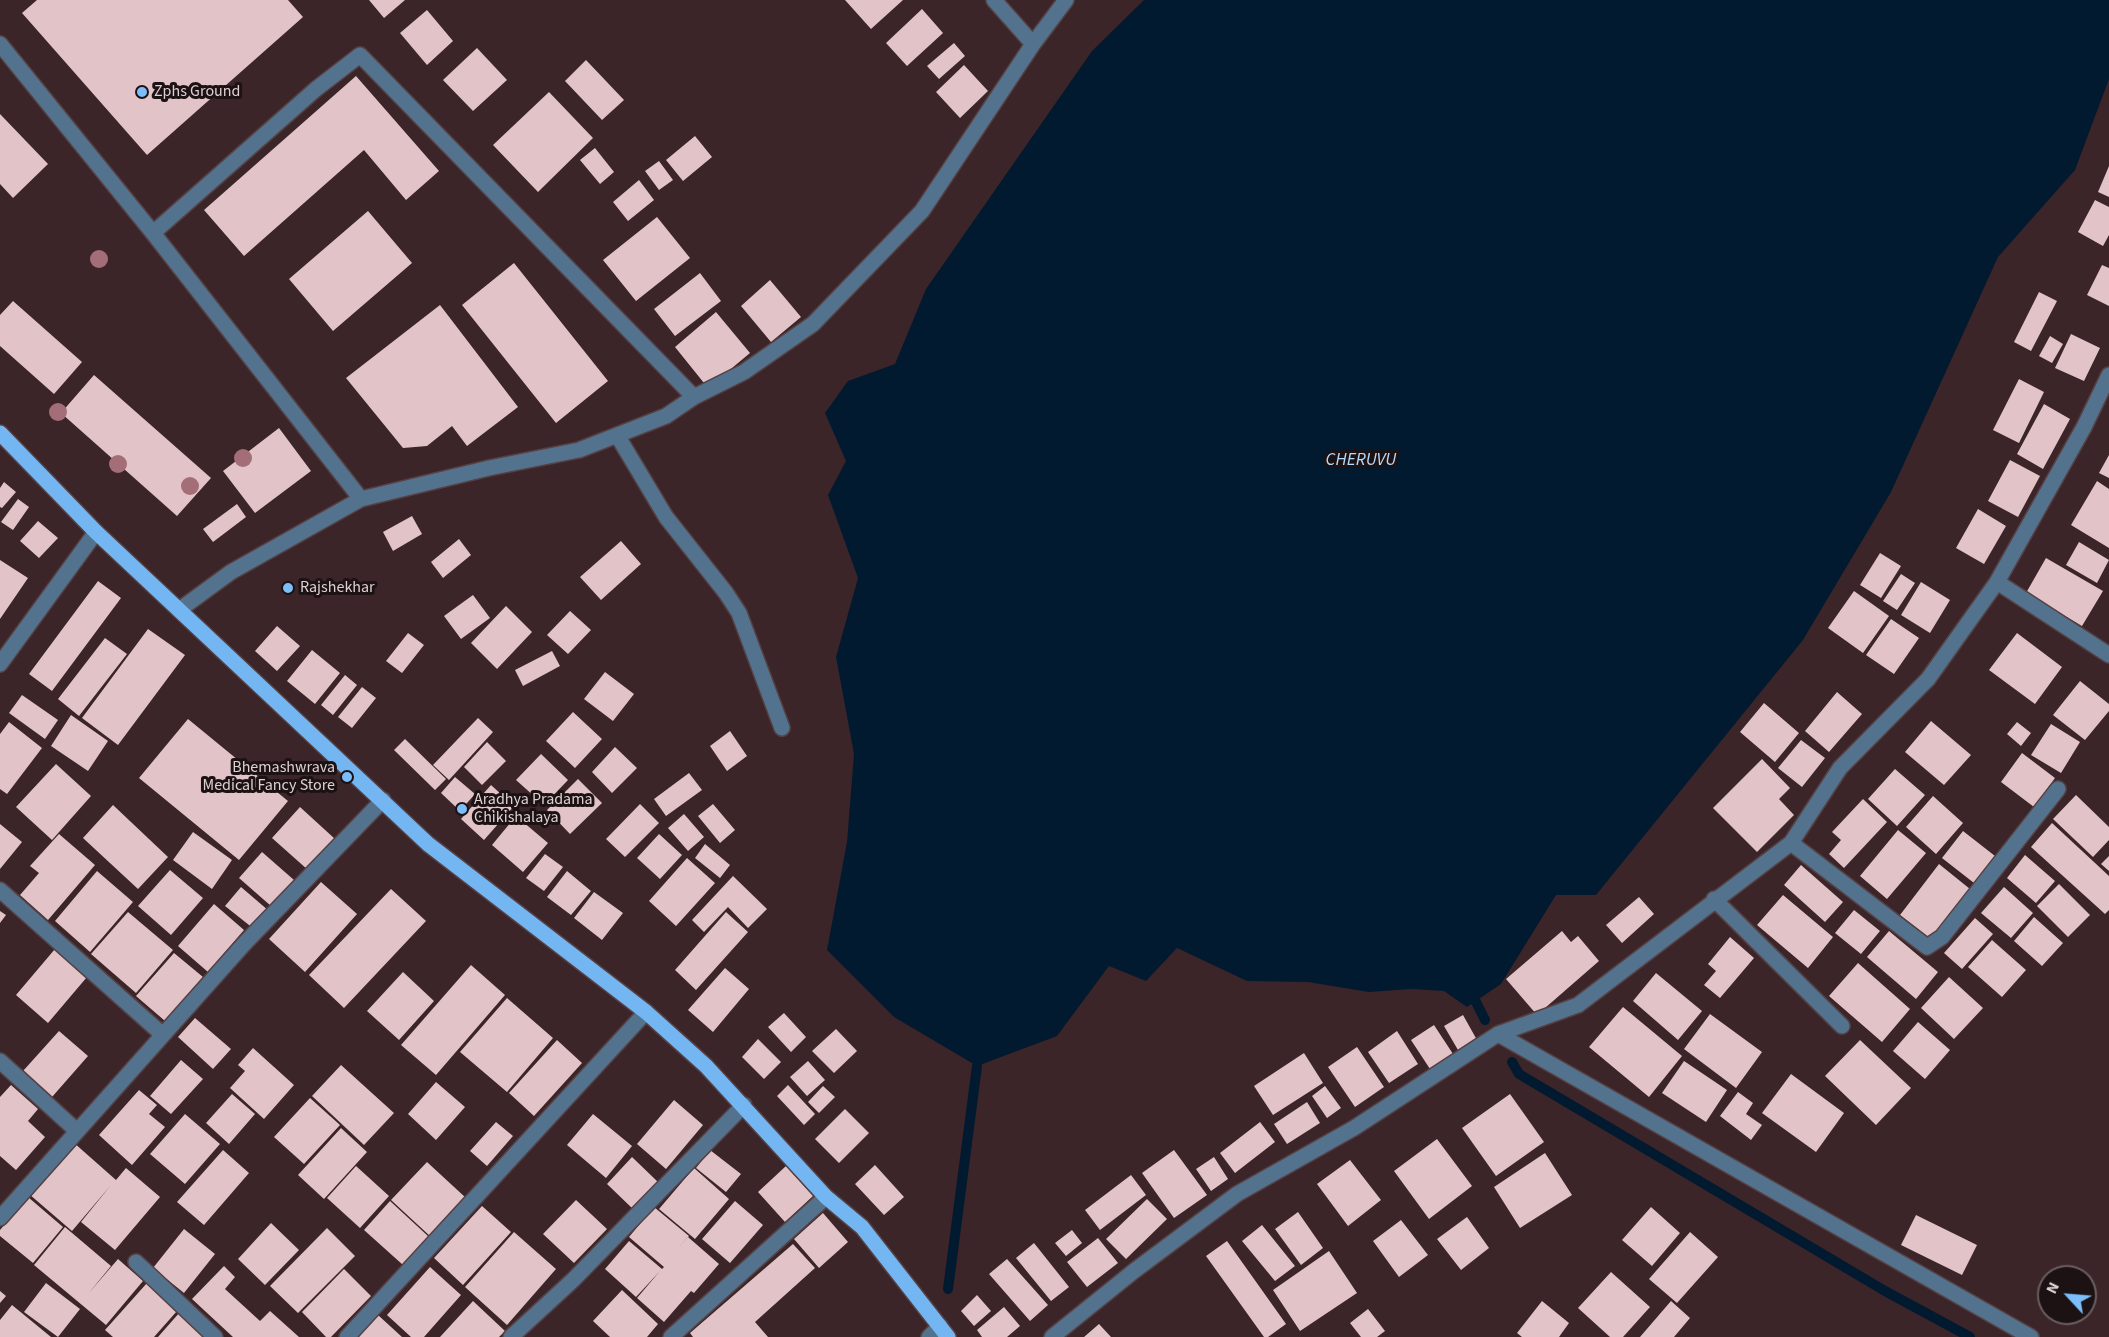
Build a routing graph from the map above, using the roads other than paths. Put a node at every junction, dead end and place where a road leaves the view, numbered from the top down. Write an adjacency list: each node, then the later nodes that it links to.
1 (994, 0): 4 (street)
2 (1066, 0): 4 (street)
3 (0, 44): 5 (street)
4 (1033, 44): 7 (street)
5 (153, 233): 7 (street); 10 (street)
6 (2109, 375): 12 (street)
7 (694, 397): 9 (street)
8 (0, 433): 11 (main road)
9 (617, 435): 10 (street); 16 (street)
10 (361, 499): 13 (street)
11 (96, 532): 13 (main road); 15 (street)
12 (1997, 582): 14 (street); 19 (street)
13 (179, 610): 18 (main road)
14 (2109, 655)
15 (0, 664)
16 (782, 729)
17 (2058, 789): 19 (street)
18 (383, 800): 22 (main road); 25 (street)
19 (1791, 843): 21 (street)
20 (0, 890): 25 (street)
21 (1714, 899): 23 (street); 24 (street)
22 (646, 1012): 27 (main road); 34 (street)
23 (1842, 1026)
24 (1498, 1034): 37 (street); 38 (street)
25 (163, 1035): 28 (street)
26 (0, 1061): 28 (street)
27 (744, 1105): 29 (main road); 35 (street)
28 (77, 1131): 30 (street)
29 (826, 1197): 32 (main road); 36 (street)
30 (0, 1218)
31 (136, 1262): 33 (street)
32 (939, 1333)
33 (215, 1337)
34 (347, 1337)
35 (512, 1337)
36 (671, 1337)
37 (1052, 1337)
38 (2031, 1337)

